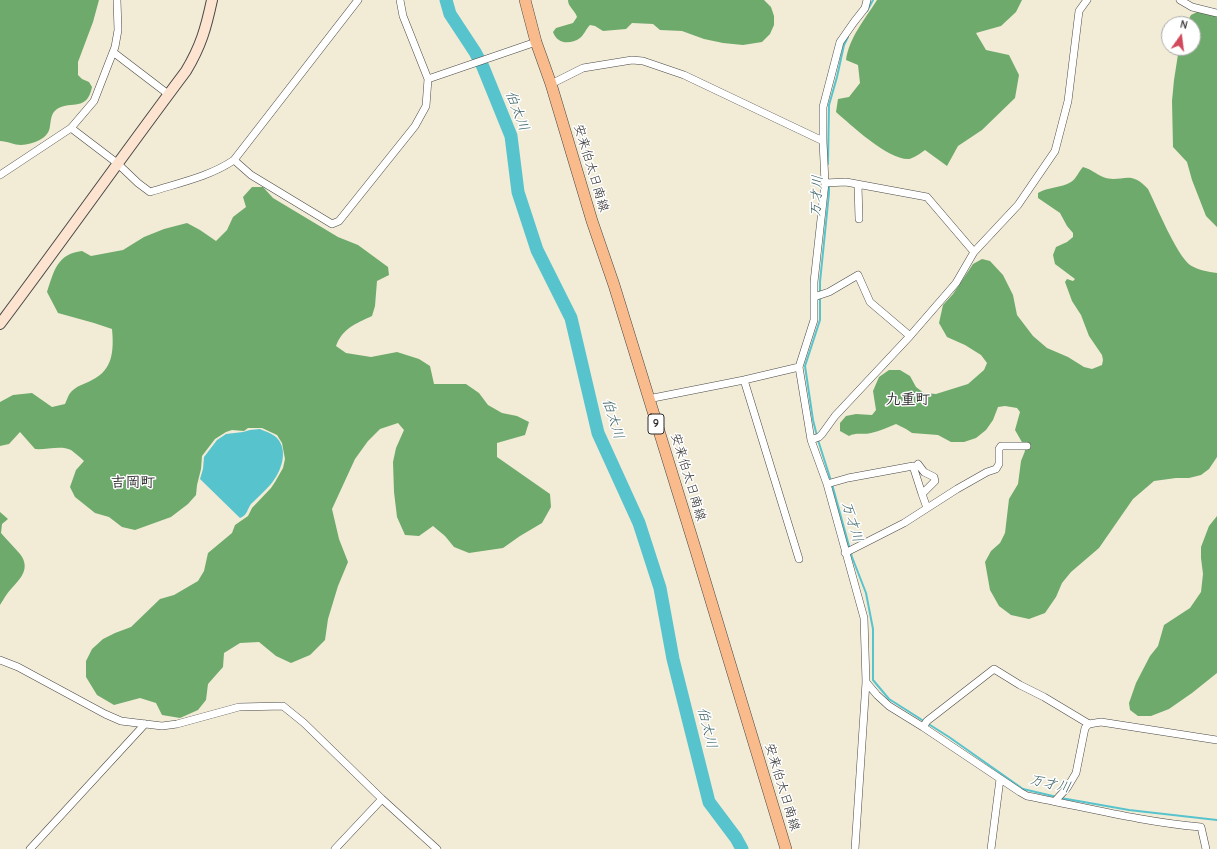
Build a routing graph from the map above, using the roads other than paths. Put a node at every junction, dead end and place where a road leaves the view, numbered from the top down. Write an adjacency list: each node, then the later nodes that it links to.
1 (117, 0): 11 (street)
2 (212, 0): 14 (street)
3 (358, 0): 17 (street)
4 (400, 0): 12 (street)
5 (525, 0): 10 (main road, 安来伯太日南線 / 9)
6 (867, 0): 16 (street)
7 (1087, 0): 23 (street)
8 (1180, 0): 9 (street)
9 (1217, 13)
10 (531, 44): 12 (street); 13 (main road, 安来伯太日南線 / 9)
11 (113, 52): 14 (street); 15 (street)
12 (431, 78): 17 (street)
13 (551, 84): 16 (street); 29 (main road, 安来伯太日南線 / 9)
14 (168, 94): 18 (street)
15 (71, 128): 18 (street); 19 (street)
16 (823, 141): 20 (street)
17 (234, 160): 18 (street)
18 (117, 163): 25 (street)
19 (0, 175)
20 (825, 183): 21 (street); 24 (street)
21 (858, 185): 22 (street); 23 (street)
22 (859, 219)
23 (974, 252): 26 (street)
24 (819, 295): 26 (street); 27 (street)
25 (0, 324)
26 (910, 336): 30 (street)
27 (799, 367): 28 (street); 30 (street)
28 (744, 380): 29 (street); 37 (street)
29 (648, 399): 50 (main road, 安来伯太日南線 / 9)
30 (815, 438): 33 (street)
31 (1027, 446): 35 (street)
32 (918, 464): 34 (street)
33 (831, 483): 34 (street); 36 (street)
34 (922, 494): 35 (street)
35 (927, 508): 36 (street)
36 (849, 551): 39 (street)
37 (800, 560)
38 (0, 660): 40 (street)
39 (866, 682): 41 (street); 51 (street)
40 (144, 724): 46 (street); 47 (street)
41 (925, 724): 42 (street); 44 (street)
42 (1088, 724): 43 (street); 45 (street)
43 (1217, 740)
44 (1000, 780): 45 (street); 52 (street)
45 (1058, 798): 53 (street)
46 (382, 799): 48 (street); 49 (street)
47 (30, 849)
48 (335, 849)
49 (437, 849)
50 (786, 849)
51 (855, 849)
52 (992, 849)
53 (1206, 849)

